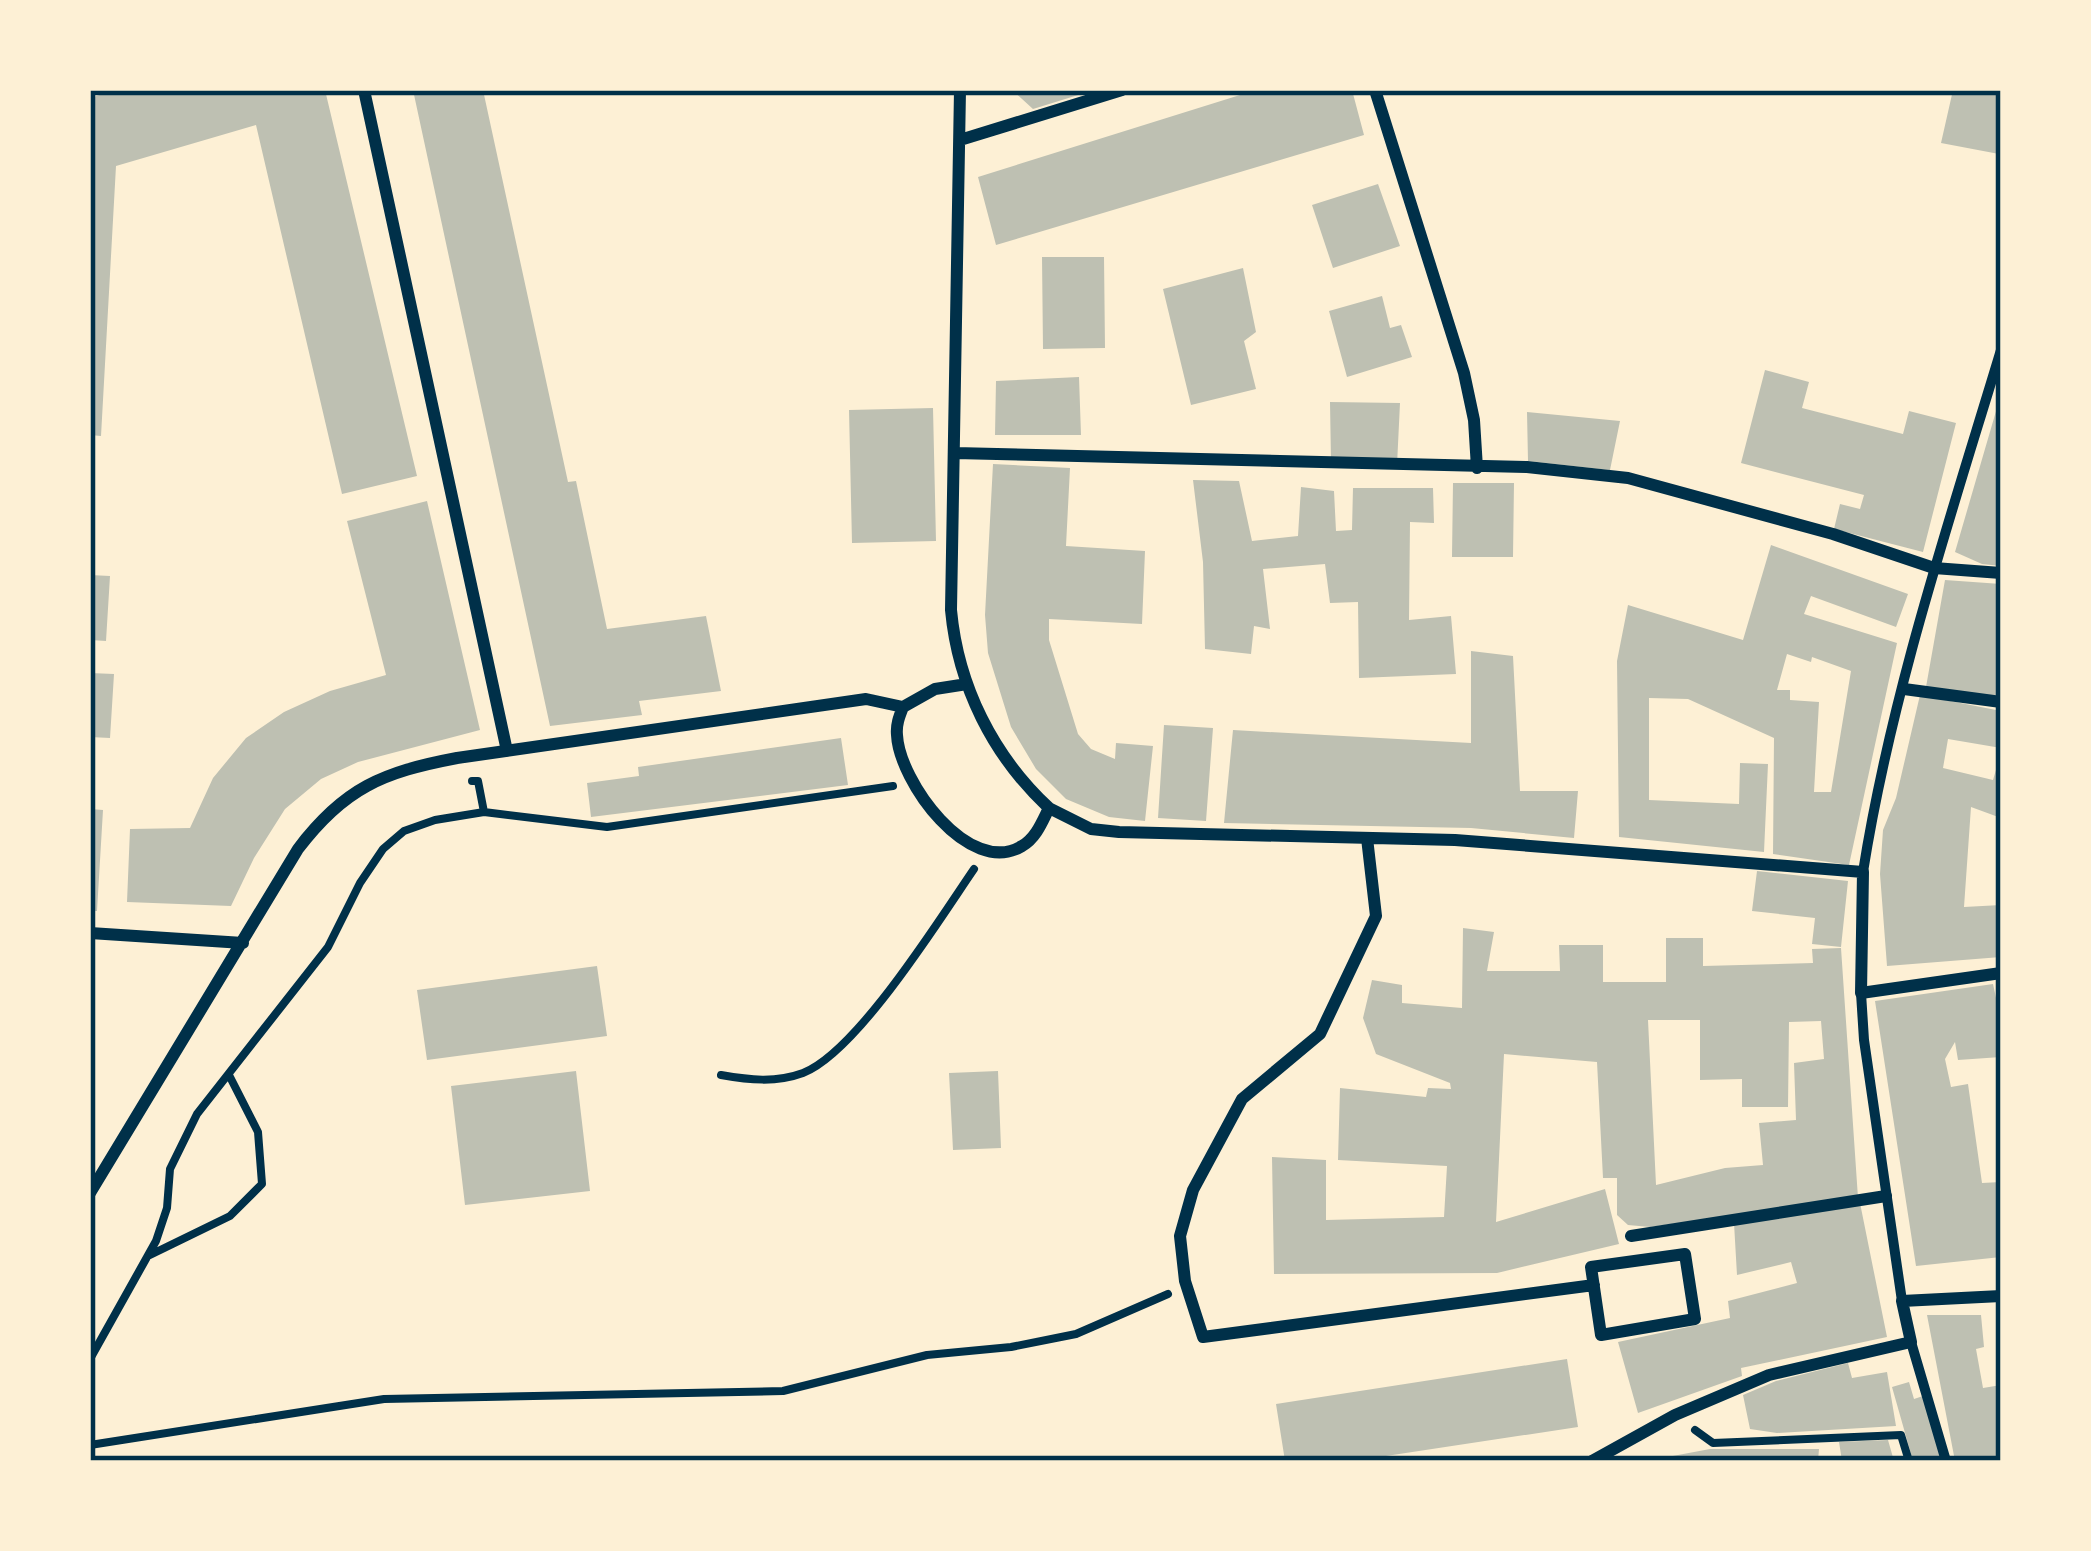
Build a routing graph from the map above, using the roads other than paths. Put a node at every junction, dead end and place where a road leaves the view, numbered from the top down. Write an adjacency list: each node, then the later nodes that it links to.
1 (364, 90): 15 (street)
2 (960, 90): 5 (street)
3 (1121, 90): 5 (street)
4 (1376, 90): 8 (street)
5 (960, 140): 7 (street)
6 (2001, 350): 9 (street)
7 (955, 453): 8 (street); 11 (street)
8 (1477, 468): 9 (street)
9 (1934, 568): 10 (street); 12 (street)
10 (2001, 573)
11 (967, 684): 14 (street); 16 (street)
12 (1904, 689): 13 (street); 18 (street)
13 (2001, 702)
14 (903, 707): 15 (street); 16 (street)
15 (507, 751): 20 (street)
16 (1049, 808): 17 (street)
17 (1367, 838): 18 (street); 26 (street)
18 (1863, 872): 22 (street)
19 (90, 933): 20 (street)
20 (243, 943): 23 (street)
21 (2001, 973): 22 (street)
22 (1862, 994): 24 (street)
23 (90, 1193)
24 (1886, 1196): 25 (street); 28 (street)
25 (1631, 1236)
26 (1594, 1285): 26 (street)
27 (2001, 1296): 28 (street)
28 (1902, 1300): 29 (street)
29 (1911, 1342): 30 (street); 31 (street)
30 (1592, 1461)
31 (1946, 1461)

